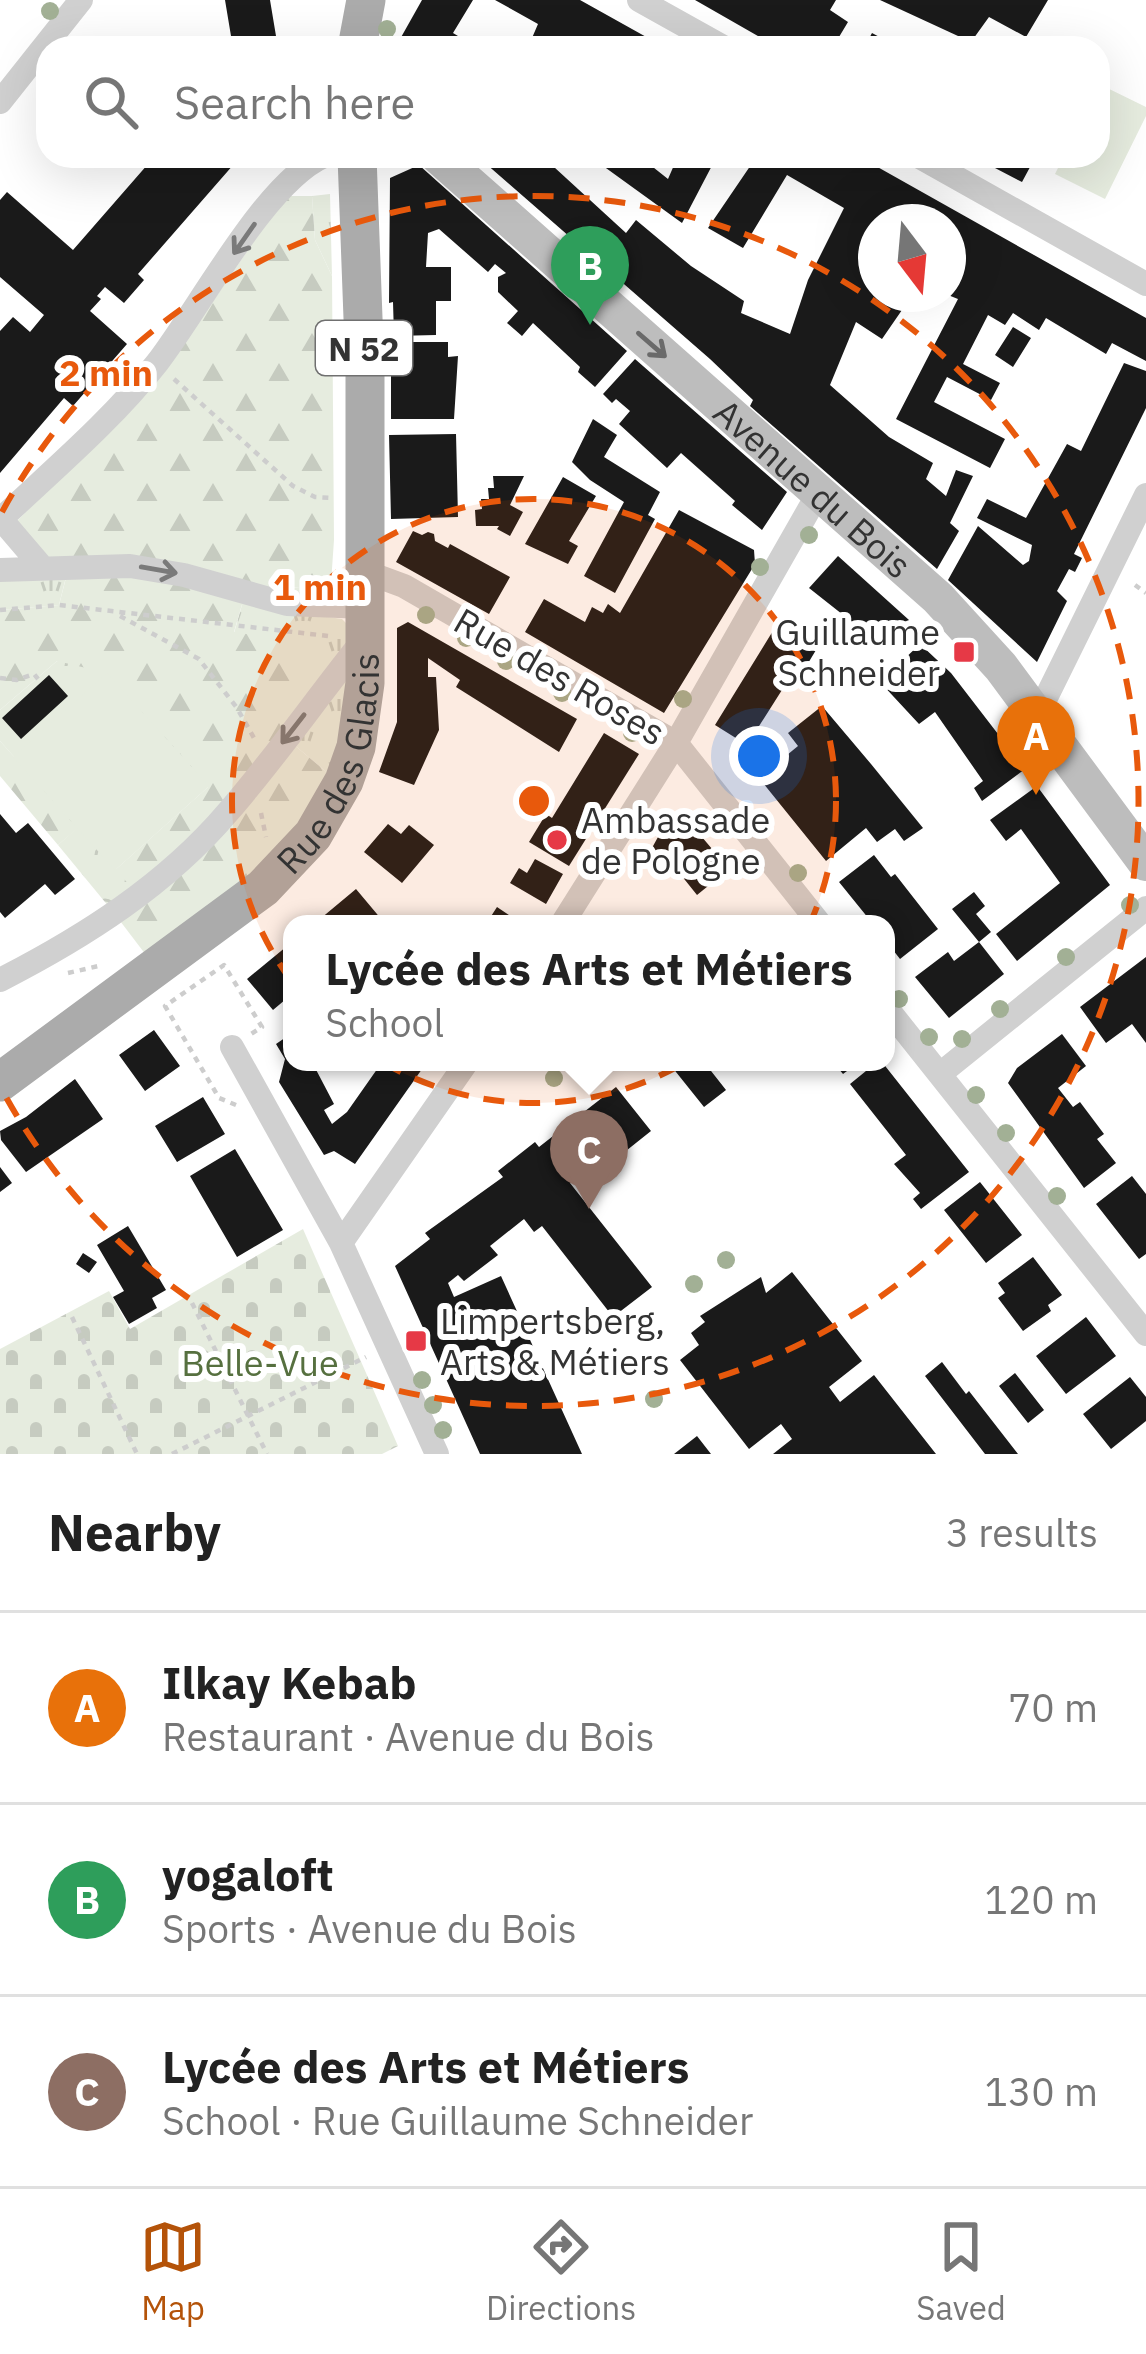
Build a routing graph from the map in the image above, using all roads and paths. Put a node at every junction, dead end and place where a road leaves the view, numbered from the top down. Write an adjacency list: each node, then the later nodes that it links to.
1 (81, 0): 4 (street)
2 (366, 0): 5 (main road)
3 (639, 0): 6 (street)
4 (52, 36)
5 (360, 36)
6 (704, 36)
7 (36, 57): 8 (street)
8 (0, 102)
9 (306, 168): 14 (street, one-way to 14)
10 (357, 168): 24 (main road, Rue des Glacis / N 52)
11 (452, 168): 15 (main road, Avenue du Bois, one-way to 15)
12 (939, 168): 13 (street)
13 (1146, 284)
14 (156, 364): 17 (path); 18 (street)
15 (819, 492): 28 (main road, Avenue du Bois); 29 (street)
16 (1146, 495): 28 (street)
17 (334, 498)
18 (0, 519): 19 (street)
19 (42, 567): 20 (street); 24 (street, one-way to 24)
20 (0, 571)
21 (1136, 585): 22 (path)
22 (1146, 592)
23 (0, 610): 25 (path)
24 (356, 613): 25 (path); 29 (street, Rue des Roses); 30 (street, one-way to 30); 45 (main road, Rue des Glacis / N 52)
25 (115, 614): 30 (path)
26 (0, 678): 27 (path)
27 (38, 679)
28 (1037, 716): 32 (main road, Avenue du Bois)
29 (676, 743): 34 (street); 35 (street, Rue des Roses)
30 (261, 770): 31 (path); 38 (street)
31 (278, 854)
32 (1146, 863)
33 (1146, 908): 44 (street)
34 (568, 915)
35 (813, 915)
36 (103, 965): 37 (path)
37 (64, 974)
38 (0, 980)
39 (895, 1018): 44 (street)
40 (262, 1027): 42 (path)
41 (232, 1047): 46 (street)
42 (201, 1066)
43 (461, 1071): 46 (street)
44 (940, 1074): 49 (street)
45 (0, 1082)
46 (341, 1244): 52 (street)
47 (192, 1304): 51 (path)
48 (72, 1317): 53 (path)
49 (1146, 1334)
50 (371, 1354): 51 (path)
51 (248, 1416): 54 (path); 55 (path)
52 (430, 1452)
53 (137, 1454)
54 (172, 1454)
55 (267, 1454)

